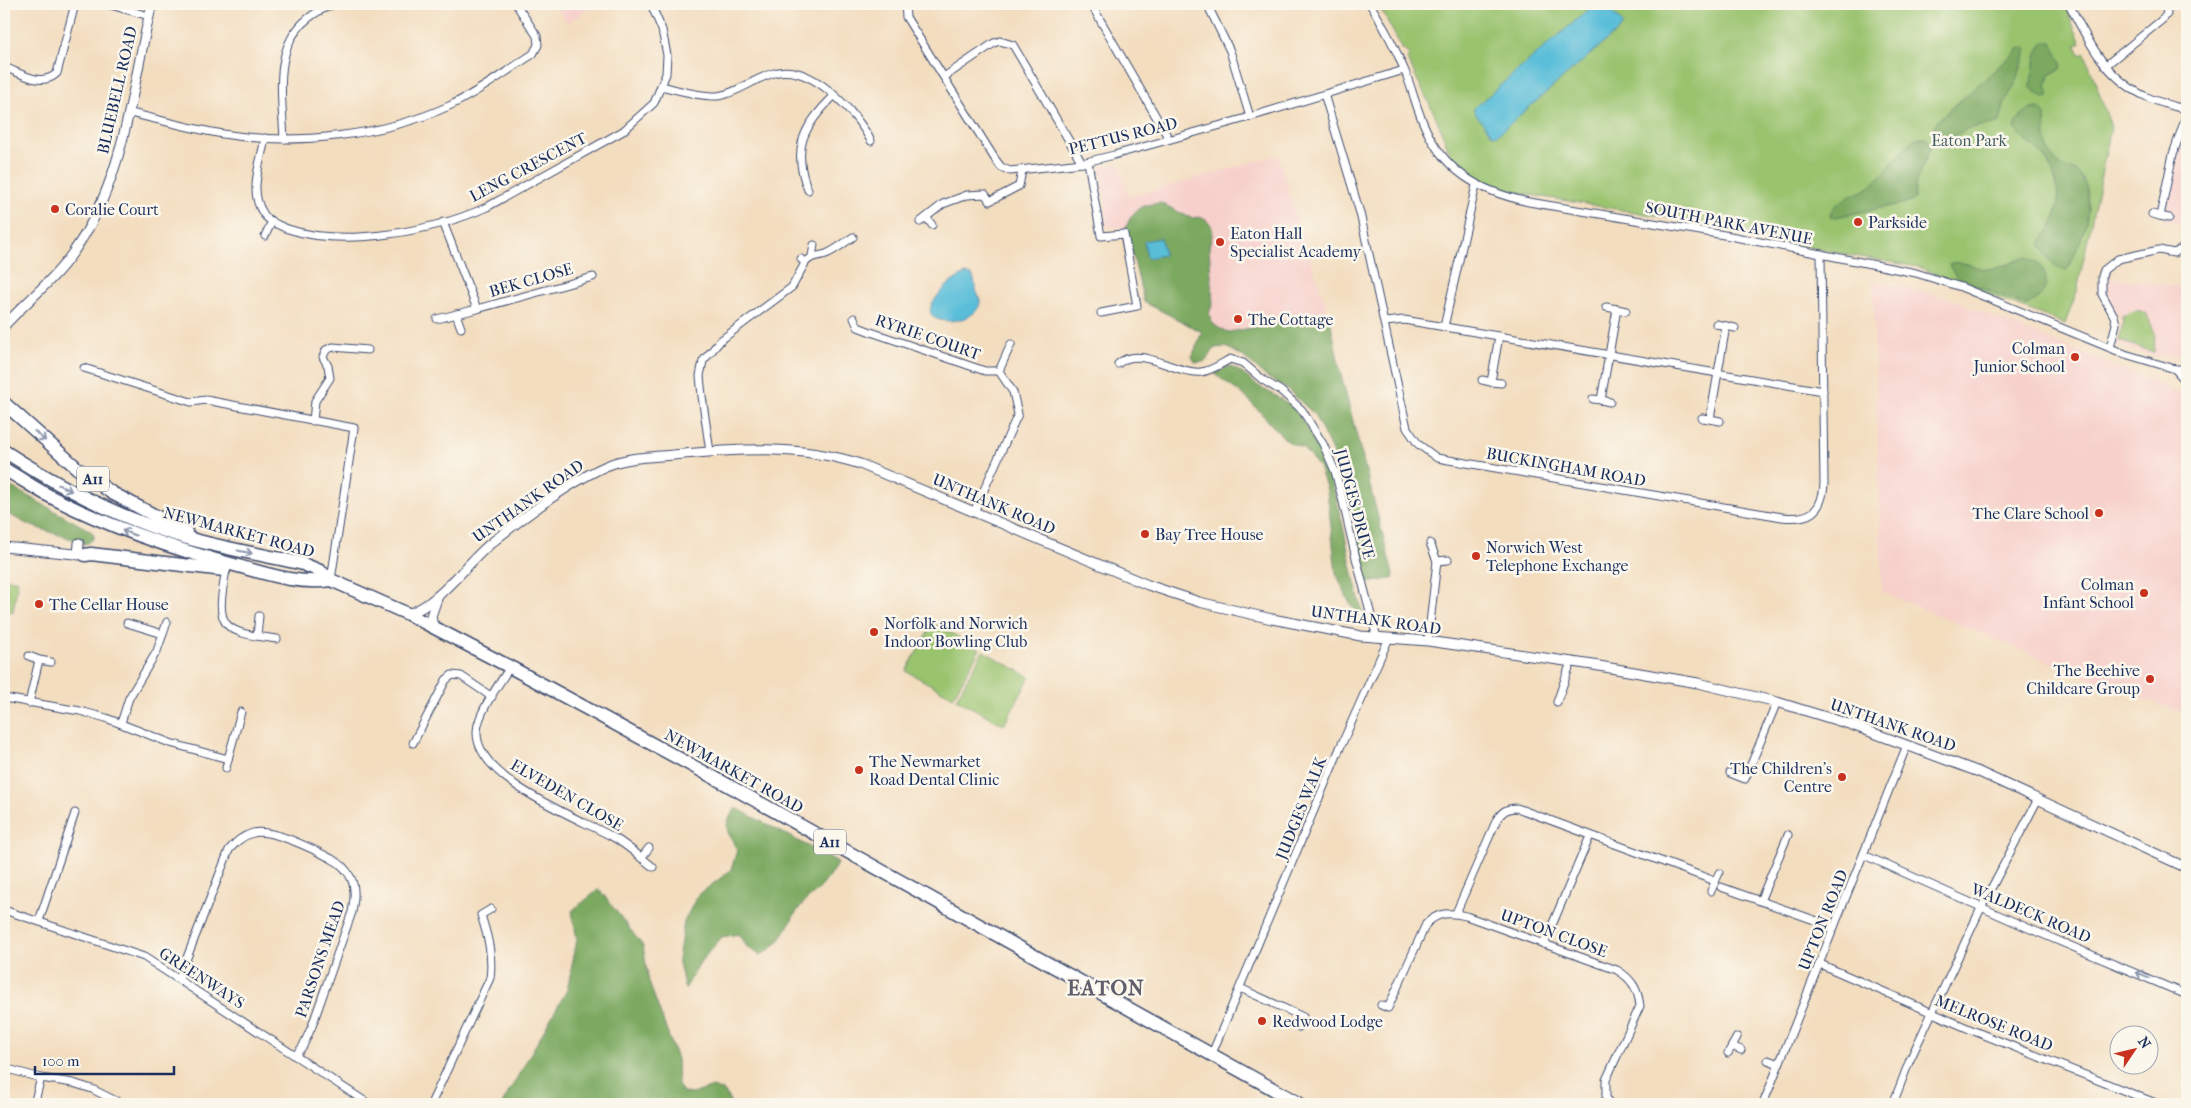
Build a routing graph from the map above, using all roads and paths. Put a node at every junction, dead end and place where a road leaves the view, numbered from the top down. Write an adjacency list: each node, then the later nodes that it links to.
1 (75, 4): 15 (street)
2 (107, 4): 13 (street)
3 (152, 4): 13 (street, BLUEBELL ROAD)
4 (334, 4): 26 (street)
5 (516, 4): 26 (street)
6 (651, 4): 18 (street, LENG CRESCENT)
7 (904, 4): 17 (street, PETTUS ROAD)
8 (1091, 4): 27 (street)
9 (1207, 4): 24 (street)
10 (1370, 4): 16 (street, SOUTH PARK AVENUE)
11 (2069, 4): 14 (street)
12 (2165, 4): 14 (street)
13 (148, 16): 22 (street, BLUEBELL ROAD)
14 (2105, 66): 21 (street)
15 (4, 67)
16 (1404, 70): 19 (street, PETTUS ROAD); 31 (street, SOUTH PARK AVENUE)
17 (944, 77): 29 (street); 30 (street, PETTUS ROAD)
18 (661, 86): 20 (street); 38 (street, LENG CRESCENT)
19 (1324, 94): 24 (street, PETTUS ROAD); 56 (street, BUCKINGHAM ROAD)
20 (834, 96): 28 (street); 32 (street)
21 (2187, 110)
22 (130, 113): 25 (street); 58 (street, BLUEBELL ROAD)
23 (2187, 114): 34 (street)
24 (1250, 117): 27 (street, PETTUS ROAD)
25 (264, 138): 26 (street); 37 (street)
26 (284, 139)
27 (1169, 139): 29 (street, PETTUS ROAD)
28 (871, 141)
29 (1085, 162): 30 (street, PETTUS ROAD); 52 (street)
30 (1022, 171): 35 (street)
31 (1476, 185): 45 (street, SOUTH PARK AVENUE); 60 (street)
32 (808, 190)
33 (2152, 214): 34 (street)
34 (2160, 216): 36 (street)
35 (927, 218): 39 (street); 40 (street)
36 (2169, 218)
37 (272, 221): 38 (street, LENG CRESCENT); 41 (street)
38 (444, 222): 49 (street, BEK CLOSE)
39 (920, 222)
40 (932, 225)
41 (265, 236)
42 (853, 237): 46 (street)
43 (814, 244): 46 (street)
44 (2187, 246): 65 (street)
45 (1821, 254): 65 (street, SOUTH PARK AVENUE); 78 (street, BUCKINGHAM ROAD)
46 (812, 256): 88 (street)
47 (593, 276): 49 (street, BEK CLOSE)
48 (1606, 307): 50 (street)
49 (476, 309): 53 (street, BEK CLOSE)
50 (1617, 309): 51 (street); 67 (street)
51 (1626, 311)
52 (1101, 312)
53 (456, 314): 55 (street, BEK CLOSE); 61 (street)
54 (854, 318): 72 (street, RYRIE COURT)
55 (437, 319)
56 (1385, 322): 60 (street); 78 (street, BUCKINGHAM ROAD)
57 (1716, 324): 59 (street)
58 (4, 326)
59 (1726, 326): 62 (street); 73 (street)
60 (1444, 327): 63 (street)
61 (461, 328)
62 (1735, 328)
63 (1499, 336): 67 (street); 76 (street)
64 (1011, 344): 72 (street, RYRIE COURT)
65 (2110, 348): 70 (street, SOUTH PARK AVENUE)
66 (368, 350): 85 (street)
67 (1609, 355): 73 (street); 80 (street)
68 (1118, 364): 109 (street, JUDGES DRIVE)
69 (84, 368): 85 (street)
70 (2175, 369): 71 (street, SOUTH PARK AVENUE); 75 (street, SOUTH PARK AVENUE)
71 (2187, 369)
72 (999, 371): 90 (street, RYRIE COURT)
73 (1718, 372): 78 (street); 84 (street)
74 (1482, 380): 76 (street)
75 (2187, 380)
76 (1491, 382): 77 (street)
77 (1501, 384)
78 (1823, 391)
79 (1593, 399): 80 (street)
80 (1601, 400): 81 (street)
81 (1610, 402)
82 (4, 403): 91 (highway, A11, one-way to 91)
83 (1702, 418): 84 (street)
84 (1710, 419): 86 (street)
85 (313, 421): 100 (street)
86 (1720, 421)
87 (4, 451): 91 (highway, NEWMARKET ROAD / A11, one-way to 91)
88 (710, 452): 90 (street, UNTHANK ROAD); 101 (street, UNTHANK ROAD)
89 (4, 469): 99 (highway, NEWMARKET ROAD / A11, one-way to 89)
90 (974, 512): 109 (street, UNTHANK ROAD)
91 (192, 540): 100 (highway, NEWMARKET ROAD / A11, one-way to 100)
92 (80, 543): 95 (street)
93 (1430, 543): 97 (street)
94 (4, 547): 95 (street)
95 (81, 555): 98 (highway)
96 (1448, 560): 97 (street)
97 (1437, 561): 112 (street)
98 (226, 570): 99 (highway); 108 (street)
99 (269, 574): 100 (highway, NEWMARKET ROAD / A11)
100 (331, 580): 102 (highway, NEWMARKET ROAD / A11)
101 (441, 592): 102 (street, UNTHANK ROAD); 106 (street, UNTHANK ROAD)
102 (408, 614): 106 (highway, NEWMARKET ROAD / A11)
103 (259, 616): 108 (street)
104 (167, 622): 107 (street)
105 (127, 623): 107 (street)
106 (433, 627): 117 (highway, NEWMARKET ROAD / A11)
107 (163, 634): 124 (street)
108 (257, 636): 111 (street)
109 (1377, 638): 110 (street, UNTHANK ROAD)
110 (1389, 638): 112 (street, UNTHANK ROAD); 152 (street, JUDGES WALK)
111 (277, 639)
112 (1428, 641): 116 (street, UNTHANK ROAD)
113 (29, 656): 114 (street)
114 (39, 660): 115 (street); 122 (street)
115 (51, 662)
116 (1571, 662): 120 (street); 121 (street, UNTHANK ROAD)
117 (510, 667): 118 (street, ELVEDEN CLOSE); 160 (highway, NEWMARKET ROAD / A11)
118 (492, 697): 125 (street); 136 (street, ELVEDEN CLOSE)
119 (4, 698): 122 (street)
120 (1557, 702)
121 (1777, 702): 126 (street, UNTHANK ROAD); 129 (street)
122 (29, 704): 124 (street)
123 (241, 712): 127 (street)
124 (121, 723): 127 (street)
125 (413, 743)
126 (1907, 745): 130 (street, UNTHANK ROAD); 135 (street, UPTON ROAD)
127 (228, 759): 128 (street)
128 (226, 768)
129 (1730, 773)
130 (2038, 799): 138 (street, UNTHANK ROAD); 143 (street)
131 (75, 813): 147 (street)
132 (1788, 835): 142 (street)
133 (1590, 836): 140 (street); 146 (street); 149 (street)
134 (649, 848): 136 (street)
135 (1864, 855): 143 (street, WALDECK ROAD); 148 (street, UPTON ROAD)
136 (641, 858): 137 (street, ELVEDEN CLOSE)
137 (653, 867)
138 (2187, 868)
139 (1719, 872): 140 (street)
140 (1718, 884): 141 (street); 142 (street)
141 (1711, 891)
142 (1760, 901): 148 (street)
143 (1982, 908): 153 (street, WALDECK ROAD, one-way to 143); 155 (street)
144 (491, 909): 169 (street)
145 (4, 910): 147 (street, GREENWAYS)
146 (1456, 913): 149 (street, UPTON CLOSE); 154 (street)
147 (39, 921): 151 (street, GREENWAYS)
148 (1834, 928): 150 (street, UPTON ROAD)
149 (1544, 944): 170 (street, UPTON CLOSE)
150 (1820, 964): 155 (street, MELROSE ROAD); 162 (street, UPTON ROAD)
151 (179, 978): 159 (street, GREENWAYS); 159 (street, PARSONS MEAD)
152 (1240, 988): 156 (street); 160 (street, JUDGES WALK)
153 (2187, 995)
154 (1388, 1008)
155 (1932, 1013): 172 (street); 173 (street, MELROSE ROAD)
156 (1299, 1027)
157 (1736, 1037): 158 (street)
158 (1741, 1050)
159 (295, 1056): 168 (street, GREENWAYS)
160 (1211, 1056): 165 (highway, NEWMARKET ROAD / A11)
161 (1768, 1060): 162 (street)
162 (1779, 1064): 171 (street, UPTON ROAD)
163 (4, 1068): 164 (street)
164 (41, 1078): 166 (street); 167 (street)
165 (1291, 1102)
166 (34, 1104)
167 (122, 1104)
168 (369, 1104)
169 (431, 1104)
170 (1610, 1104)
171 (1763, 1104)
172 (1893, 1104)
173 (2158, 1104)

